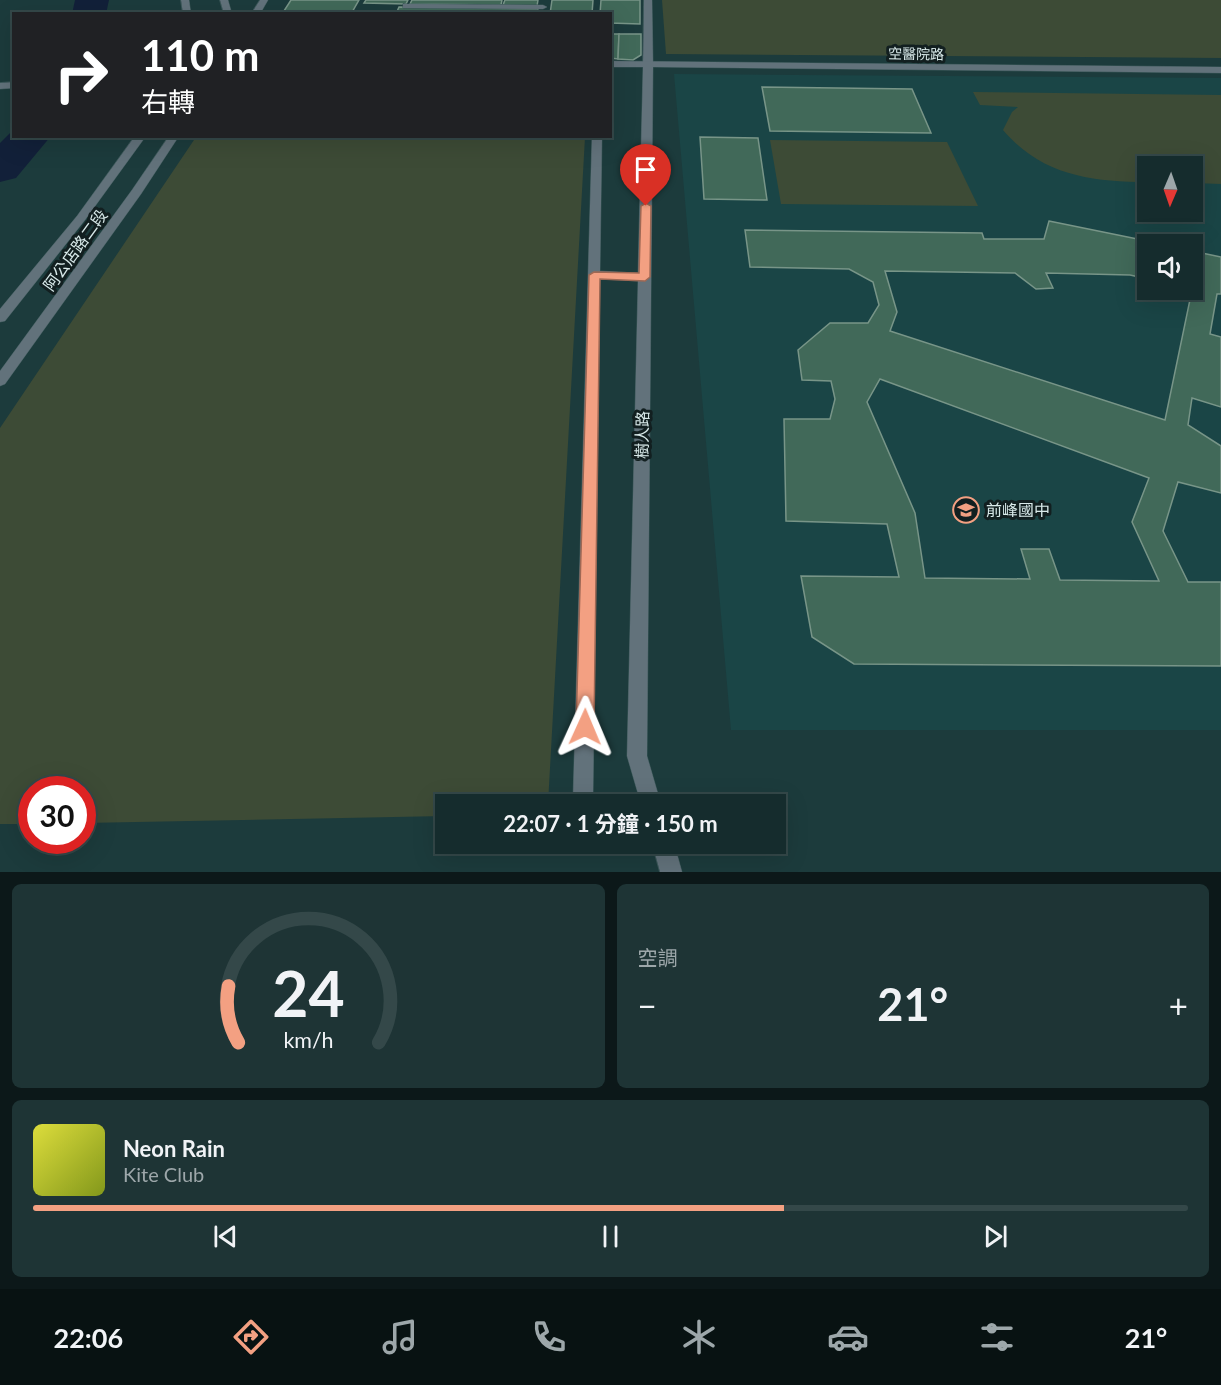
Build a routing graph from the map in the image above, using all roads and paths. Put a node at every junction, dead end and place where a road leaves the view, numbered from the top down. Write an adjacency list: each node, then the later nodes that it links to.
1 (648, 0): 5 (street, 樹人路)
2 (406, 6): 3 (street)
3 (543, 7)
4 (612, 64): 5 (street, 空醫院路)
5 (648, 64): 6 (street, 空醫院路); 11 (street, 樹人路)
6 (1221, 70)
7 (140, 138): 12 (street, 阿公店路二段)
8 (173, 138): 13 (street, 阿公店路二段)
9 (597, 138): 10 (street)
10 (594, 275): 11 (street); 14 (street)
11 (645, 277): 15 (street, 樹人路)
12 (0, 318)
13 (0, 381)
14 (583, 794)
15 (648, 794)
16 (666, 854): 17 (street)
17 (671, 872)

